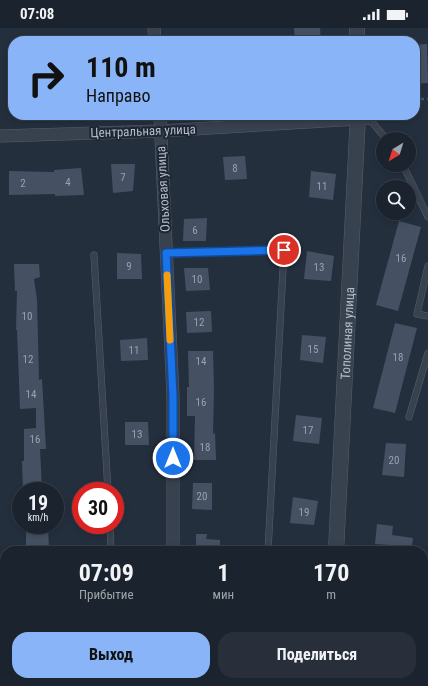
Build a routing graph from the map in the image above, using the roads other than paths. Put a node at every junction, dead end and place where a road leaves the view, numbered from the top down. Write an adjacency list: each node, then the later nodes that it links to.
1 (160, 120): 5 (street, Ольховая улица)
2 (316, 120): 5 (street, Центральная улица)
3 (358, 120): 21 (street, Тополиная улица)
4 (366, 120): 6 (lane)
5 (161, 131): 7 (street, Центральная улица); 10 (street, Ольховая улица)
6 (380, 132)
7 (0, 136)
8 (406, 172): 9 (lane)
9 (428, 217)
10 (166, 253): 19 (street, Ольховая улица); 20 (lane)
11 (94, 255): 16 (lane)
12 (428, 266): 13 (lane)
13 (428, 316)
14 (428, 353): 15 (lane)
15 (409, 418)
16 (107, 482)
17 (110, 534): 18 (lane)
18 (111, 546)
19 (173, 546)
20 (268, 546)
21 (336, 546)
22 (0, 640): 23 (street)
23 (0, 649)

